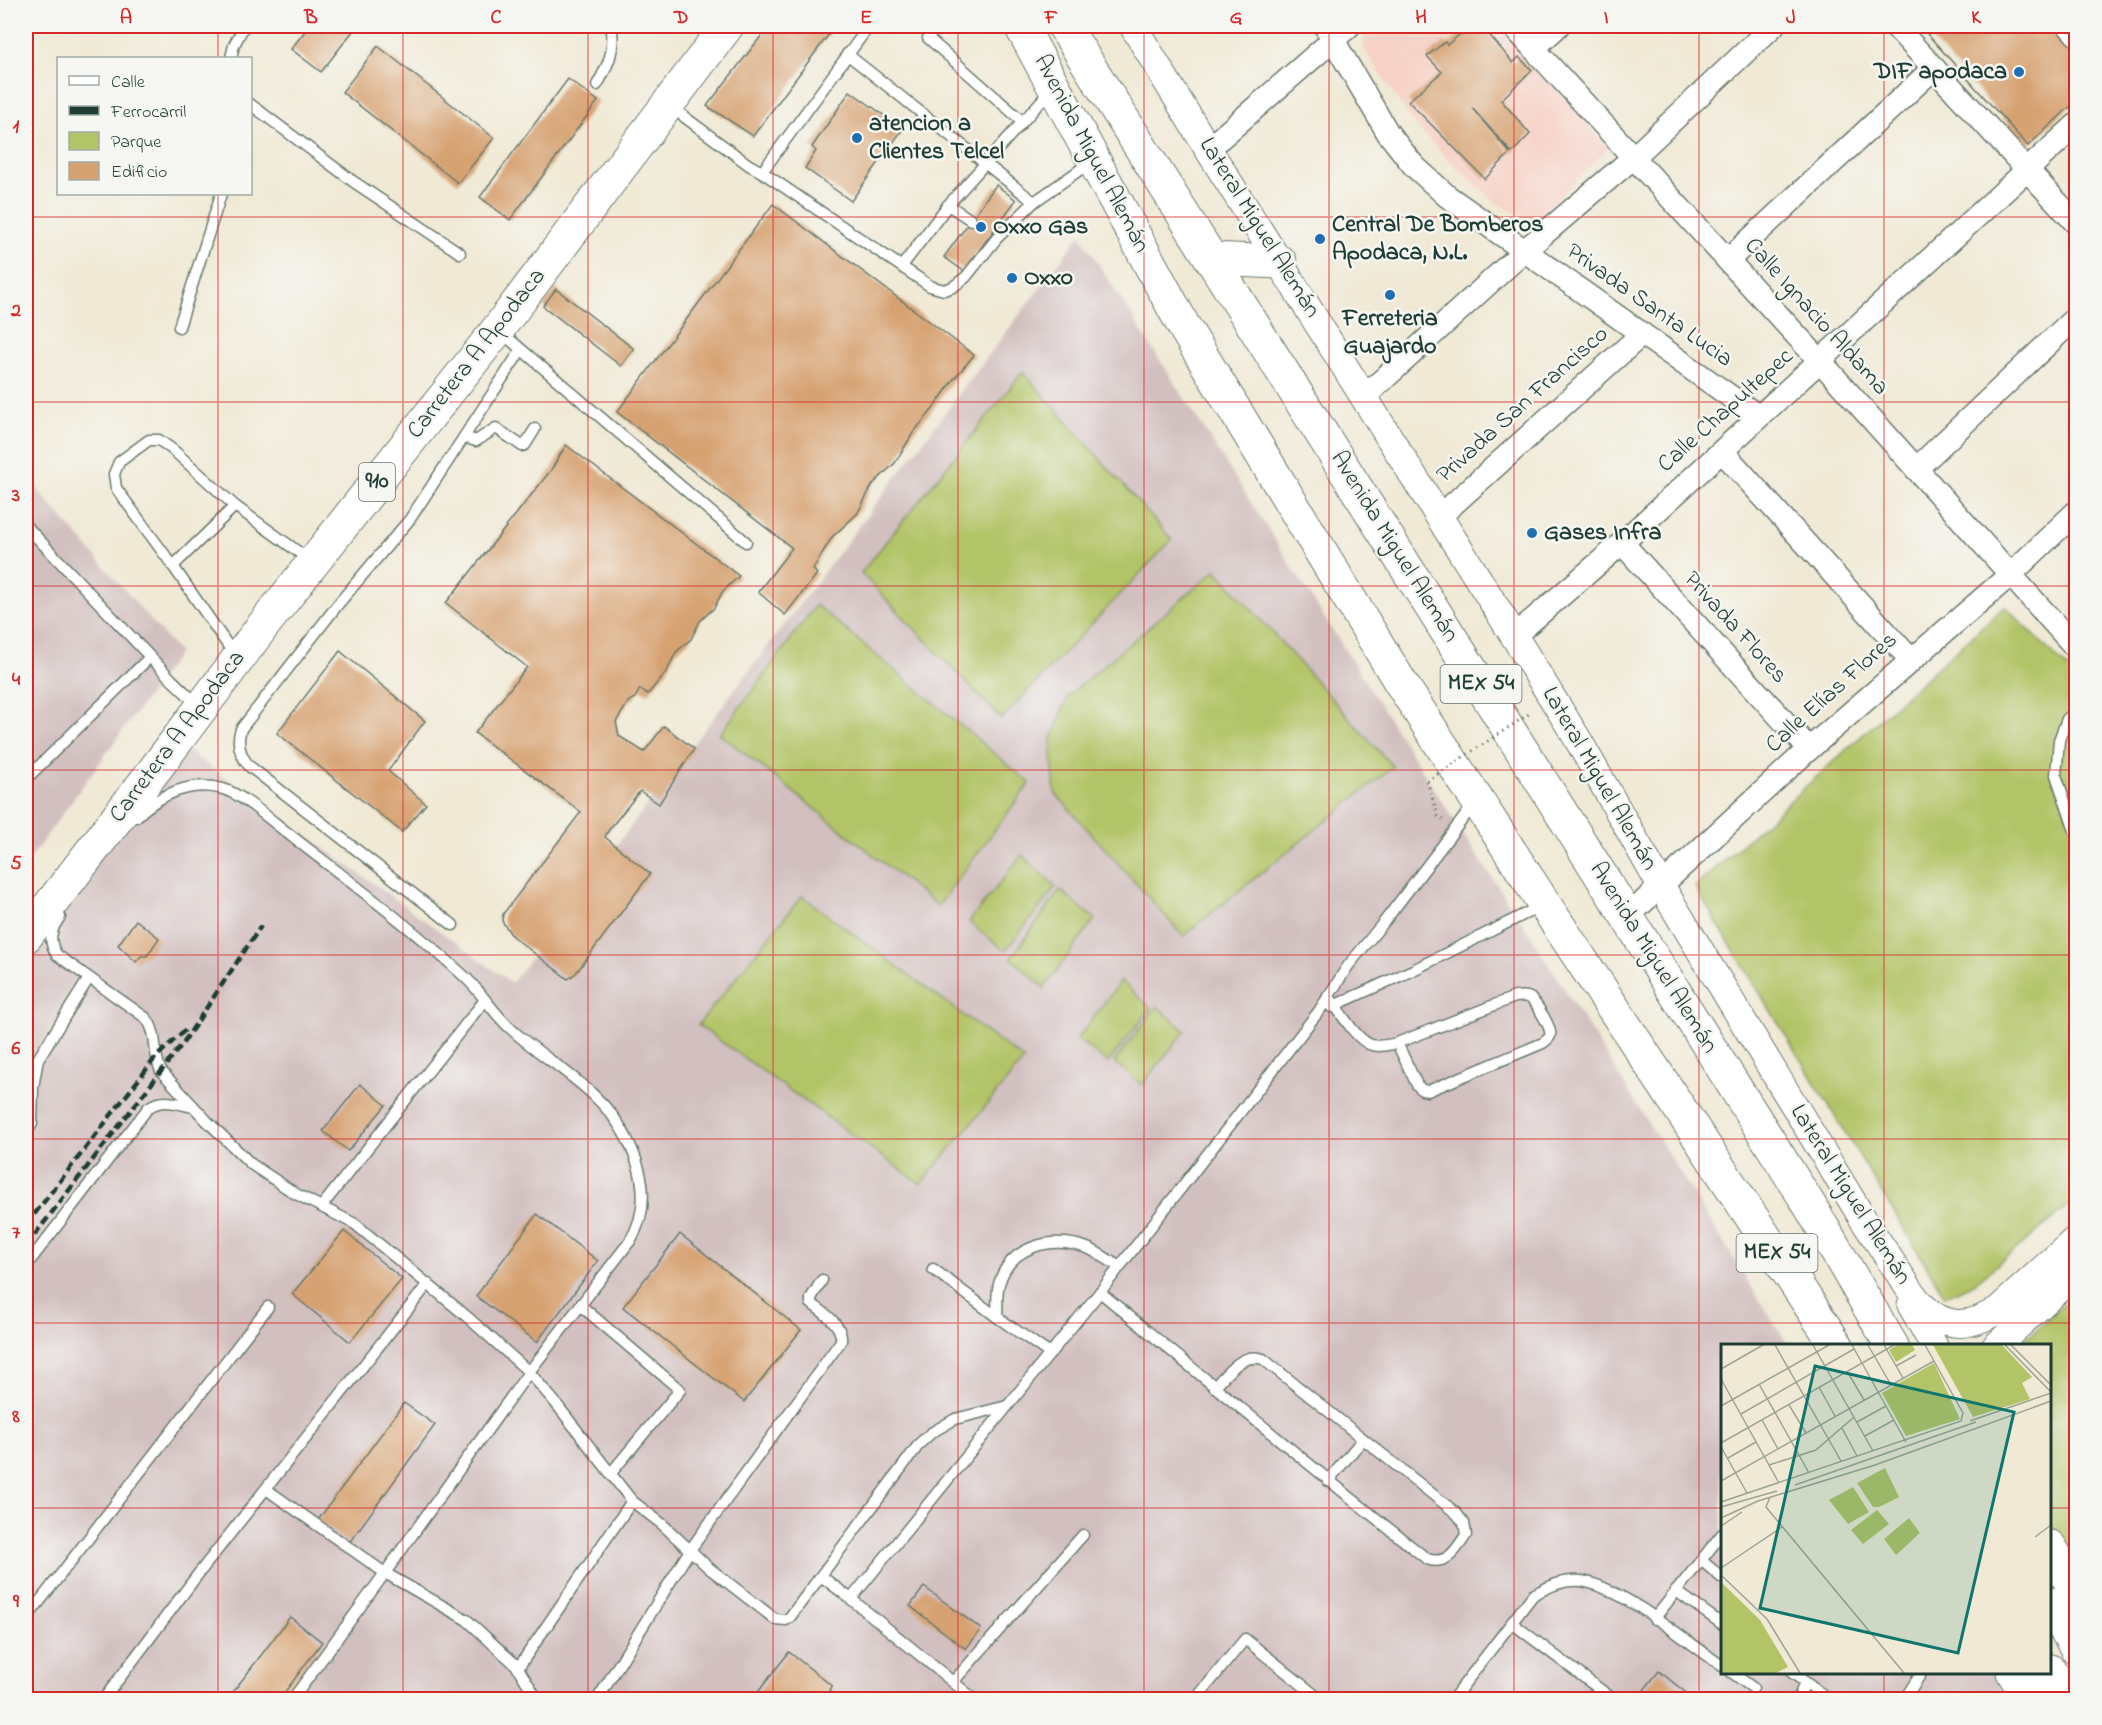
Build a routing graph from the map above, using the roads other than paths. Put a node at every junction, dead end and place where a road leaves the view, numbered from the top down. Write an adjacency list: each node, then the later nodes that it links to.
1 (244, 26): 19 (lane)
2 (610, 26): 21 (lane)
3 (712, 26): 23 (main road, 910)
4 (727, 26): 23 (main road, 910)
5 (869, 26): 18 (lane)
6 (1021, 26): 22 (main road, Avenida Miguel Alemán / MEX 54)
7 (1064, 26): 40 (main road, Avenida Miguel Alemán / MEX 54)
8 (1133, 26): 27 (street, Lateral Miguel Alemán)
9 (1513, 26): 17 (street, Calle Ignacio Aldama)
10 (1558, 26): 17 (street)
11 (1773, 26): 28 (street)
12 (1895, 26): 20 (street)
13 (2069, 26): 15 (street)
14 (1336, 30): 27 (street); 38 (street, Privada Santa Lucia)
15 (2076, 34)
16 (928, 38): 25 (lane)
17 (1534, 48): 28 (street, Calle Ignacio Aldama)
18 (847, 54): 30 (lane); 32 (lane)
19 (231, 57)
20 (1934, 68): 31 (street); 41 (street)
21 (597, 85)
22 (1054, 86): 25 (lane); 29 (main road, Avenida Miguel Alemán / MEX 54)
23 (662, 100): 32 (lane); 46 (main road, 910)
24 (252, 106): 39 (lane)
25 (1022, 121): 30 (lane)
26 (2076, 125): 31 (street, Calle Chapultepec)
27 (1208, 149): 42 (street, Lateral Miguel Alemán)
28 (1634, 157): 38 (street); 41 (street, Calle Ignacio Aldama)
29 (1094, 160): 34 (lane); 73 (main road, Avenida Miguel Alemán / MEX 54)
30 (985, 164): 34 (lane); 35 (lane)
31 (2028, 170): 37 (street); 48 (street, Calle Chapultepec)
32 (762, 172): 43 (lane)
33 (221, 195): 45 (lane)
34 (1035, 202): 43 (lane)
35 (948, 205): 36 (lane); 43 (lane)
36 (971, 220)
37 (2076, 223)
38 (1524, 251): 47 (street, Privada Santa Lucia); 49 (street)
39 (460, 253)
40 (1210, 259): 42 (main road); 80 (main road, Avenida Miguel Alemán / MEX 54)
41 (1728, 260): 48 (street, Calle Ignacio Aldama)
42 (1280, 262): 49 (street, Lateral Miguel Alemán)
43 (902, 266)
44 (2076, 317): 54 (street)
45 (179, 327)
46 (502, 333): 52 (lane); 59 (lane); 61 (main road, 910); 82 (main road, Carretera A Apodaca / 910)
47 (1642, 334): 50 (street, Privada Santa Lucia); 57 (street, Privada San Francisco)
48 (1821, 362): 50 (street, Calle Chapultepec); 54 (street, Calle Ignacio Aldama)
49 (1365, 396): 57 (street, Lateral Miguel Alemán)
50 (1758, 416): 53 (street, Calle Chapultepec)
51 (535, 429): 52 (lane)
52 (464, 437): 81 (lane)
53 (1722, 451): 60 (street, Calle Chapultepec); 68 (street)
54 (1916, 469): 63 (street, Calle Ignacio Aldama)
55 (235, 506): 61 (lane); 62 (lane); 62 (lane)
56 (2076, 512): 63 (street, Calle Elías Flores)
57 (1439, 517): 64 (street, Lateral Miguel Alemán)
58 (26, 529): 67 (lane)
59 (746, 542)
60 (1622, 543): 64 (street, Calle Chapultepec); 71 (street, Privada Flores)
61 (304, 556): 66 (main road, 910)
62 (173, 566): 66 (lane)
63 (2010, 575): 65 (street, Calle Ignacio Aldama); 68 (street, Calle Elías Flores)
64 (1514, 636): 76 (street, Lateral Miguel Alemán)
65 (2076, 648)
66 (231, 650): 69 (main road, 910)
67 (150, 657): 69 (lane); 72 (lane)
68 (1911, 660): 71 (street, Calle Elías Flores)
69 (192, 699): 79 (main road, 910)
70 (2076, 711): 75 (lane)
71 (1809, 749): 76 (street, Calle Elías Flores)
72 (26, 779)
73 (1477, 800): 77 (main road, Avenida Miguel Alemán / MEX 54); 84 (lane)
74 (130, 825): 85 (lane)
75 (2076, 834)
76 (1660, 886): 80 (street, Calle Elías Flores); 93 (street, Lateral Miguel Alemán)
77 (1545, 905): 86 (lane); 94 (main road, Avenida Miguel Alemán / MEX 54)
78 (68, 906): 83 (lane)
79 (26, 916)
80 (1627, 917): 92 (main road, Avenida Miguel Alemán / MEX 54)
81 (453, 925)
82 (26, 936)
83 (89, 978): 89 (lane); 90 (lane)
84 (1328, 996): 86 (lane); 87 (lane)
85 (484, 1001): 91 (lane); 103 (lane)
86 (1336, 1006): 87 (lane); 88 (lane)
87 (1319, 1011): 97 (lane)
88 (1397, 1043): 88 (lane)
89 (194, 1107): 91 (lane); 96 (lane)
90 (26, 1133)
91 (322, 1206): 101 (lane)
92 (1810, 1206): 108 (main road, Avenida Miguel Alemán / MEX 54); 109 (main road)
93 (1863, 1219): 95 (street, Lateral Miguel Alemán); 110 (street)
94 (1764, 1234): 106 (main road); 107 (main road, Avenida Miguel Alemán / MEX 54)
95 (2076, 1239)
96 (26, 1266)
97 (1120, 1266): 102 (lane); 105 (lane)
98 (933, 1269): 105 (lane)
99 (2076, 1273): 111 (street)
100 (822, 1280): 123 (lane)
101 (428, 1284): 113 (lane); 119 (lane)
102 (1100, 1293): 112 (lane); 114 (lane)
103 (580, 1305): 113 (lane); 117 (lane)
104 (268, 1307): 134 (lane)
105 (997, 1317): 112 (lane)
106 (1810, 1344)
107 (1836, 1344)
108 (1891, 1344)
109 (1915, 1344)
110 (1933, 1344)
111 (1998, 1344)
112 (1050, 1354): 115 (lane)
113 (529, 1372): 117 (lane); 126 (lane)
114 (1214, 1387): 116 (lane); 118 (lane)
115 (1007, 1406): 127 (lane); 131 (lane)
116 (1363, 1439): 118 (lane); 118 (lane)
117 (611, 1473): 120 (lane)
118 (1328, 1481)
119 (266, 1489): 126 (lane); 148 (lane)
120 (632, 1501): 123 (lane); 139 (lane)
121 (1083, 1535): 145 (lane)
122 (1721, 1535): 125 (lane)
123 (690, 1550): 127 (lane); 151 (lane)
124 (2051, 1550): 130 (main road)
125 (1701, 1560): 128 (lane); 129 (lane)
126 (385, 1573): 139 (lane); 149 (lane)
127 (821, 1576): 131 (lane)
128 (1721, 1577)
129 (1676, 1591): 133 (lane); 136 (lane)
130 (2076, 1591)
131 (851, 1599): 145 (lane)
132 (2051, 1607): 137 (main road)
133 (1654, 1618): 135 (lane); 138 (lane)
134 (26, 1619)
135 (1512, 1623): 155 (lane); 156 (lane)
136 (1721, 1623)
137 (2076, 1647)
138 (1721, 1665)
139 (518, 1668): 150 (lane)
140 (1734, 1674): 147 (lane)
141 (1794, 1674): 146 (lane)
142 (1921, 1674): 159 (lane)
143 (2014, 1674): 160 (main road)
144 (2051, 1674): 161 (main road)
145 (953, 1682): 152 (lane)
146 (1805, 1682): 157 (lane); 158 (lane)
147 (1753, 1688)
148 (103, 1700)
149 (292, 1700)
150 (538, 1700)
151 (597, 1700)
152 (975, 1700)
153 (1194, 1700): 154 (lane)
154 (1320, 1700)
155 (1452, 1700)
156 (1614, 1700)
157 (1798, 1700)
158 (1830, 1700)
159 (1904, 1700)
160 (2030, 1700)
161 (2068, 1700)

